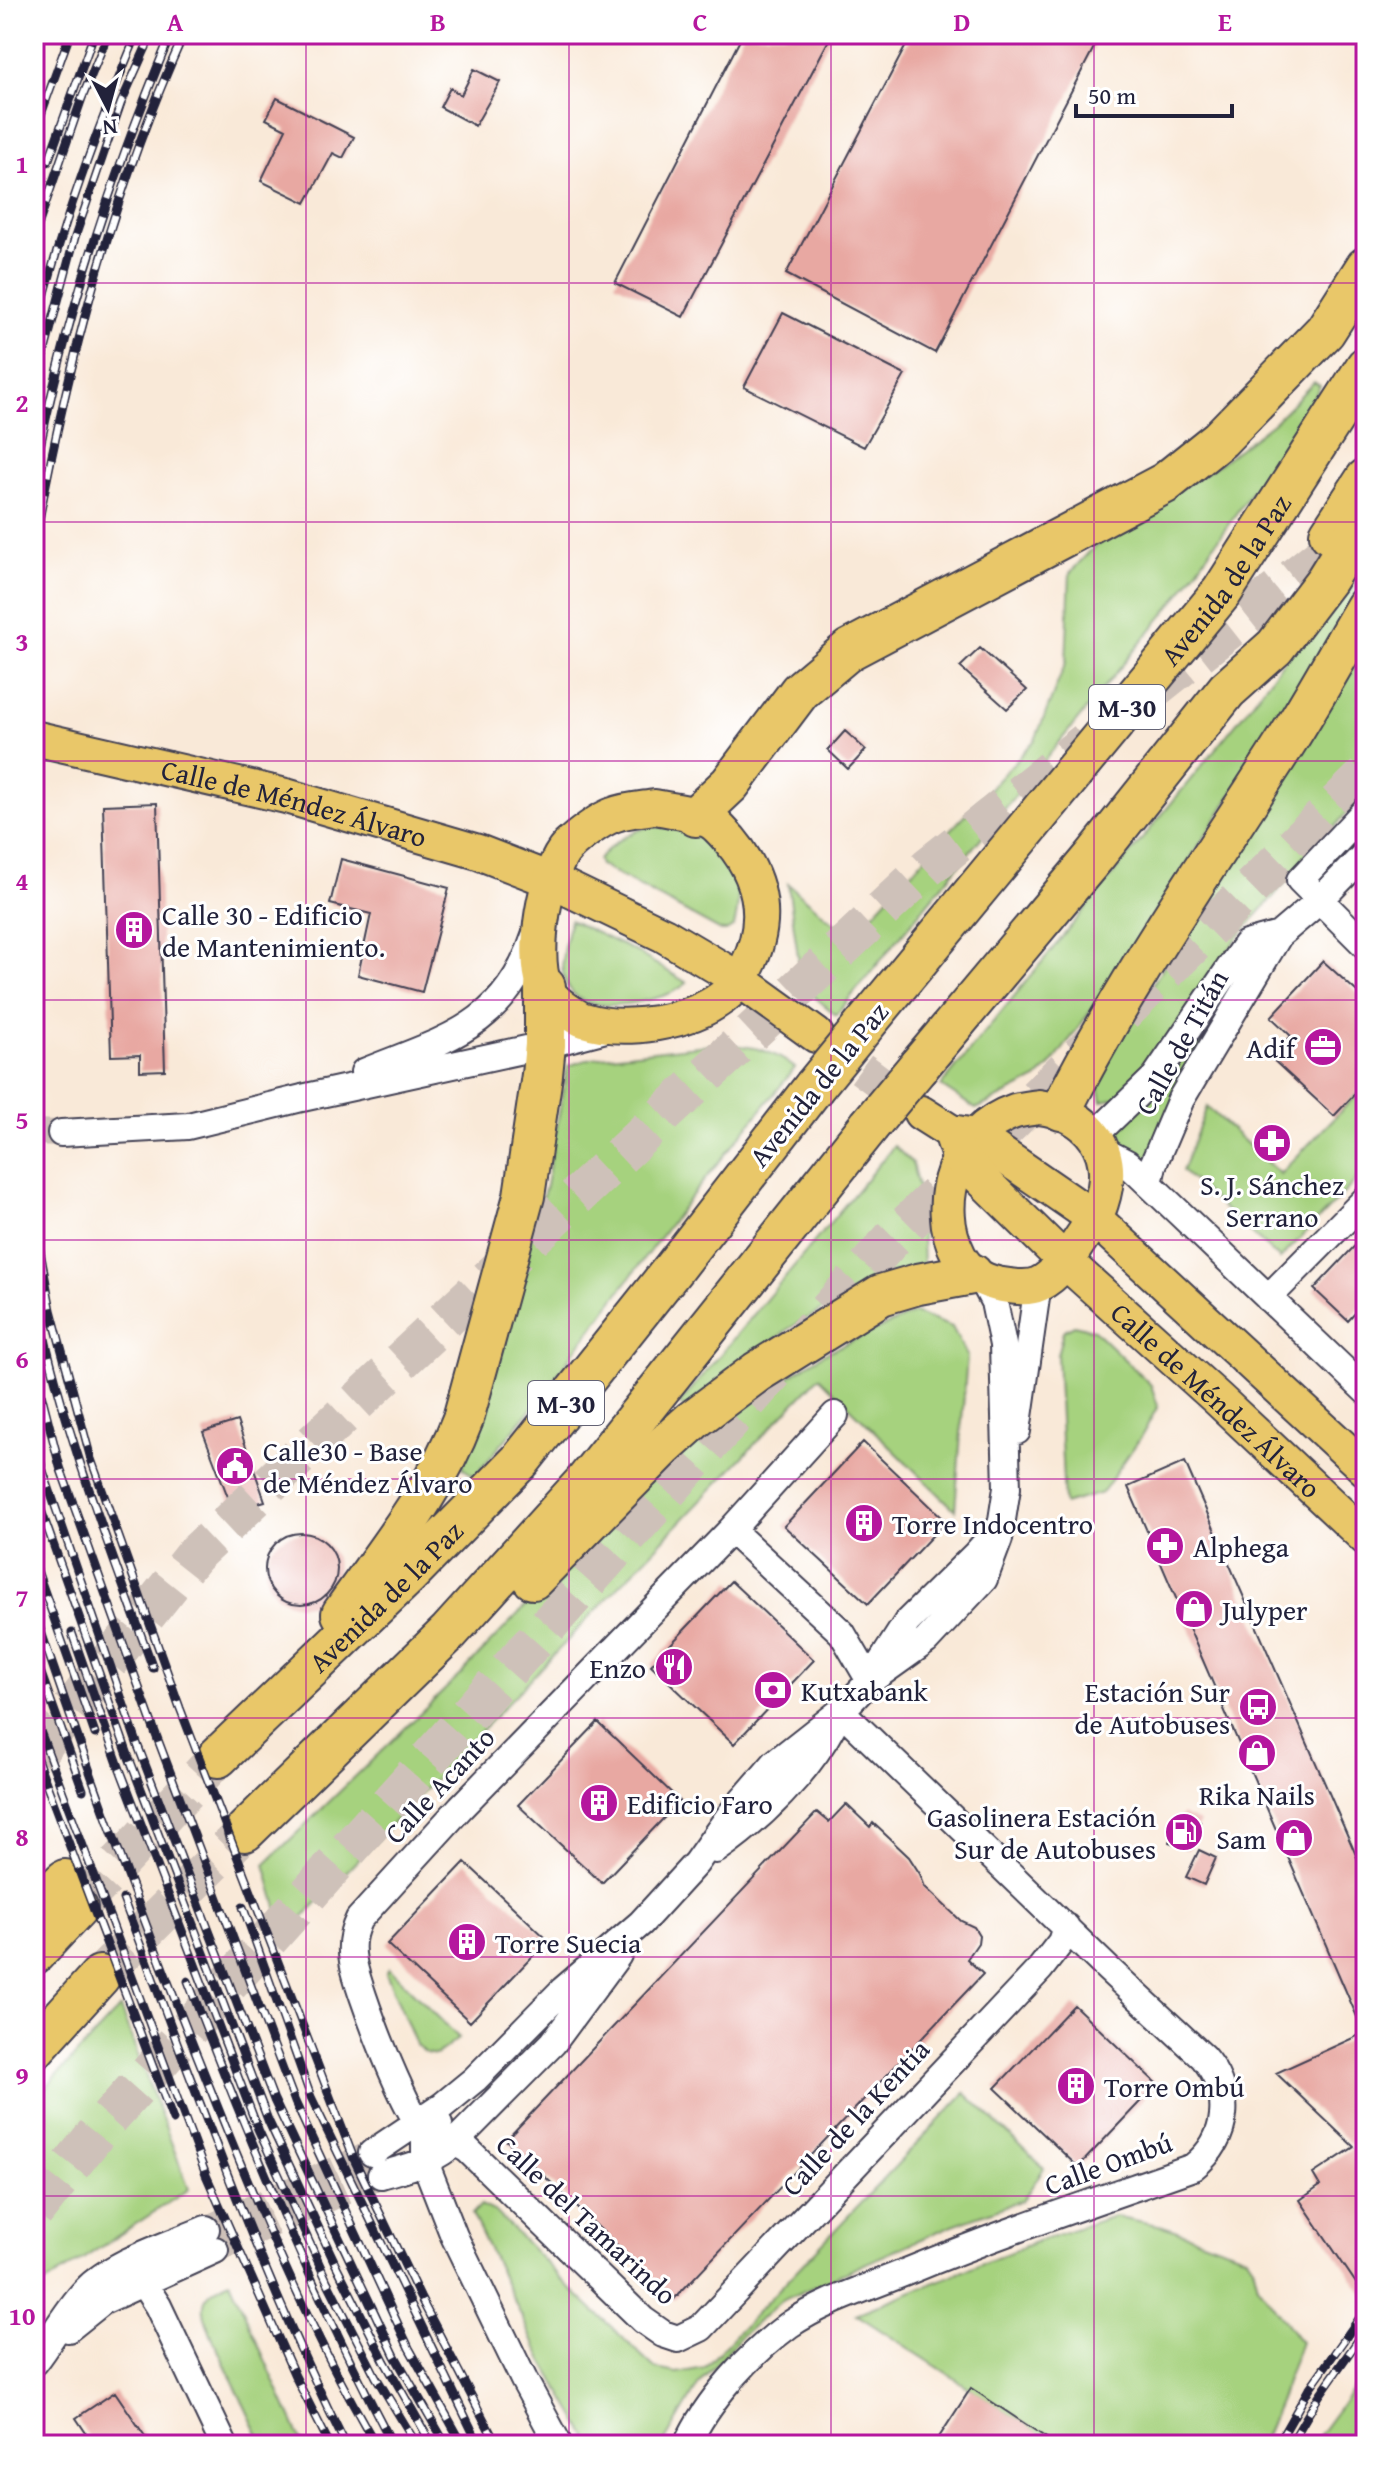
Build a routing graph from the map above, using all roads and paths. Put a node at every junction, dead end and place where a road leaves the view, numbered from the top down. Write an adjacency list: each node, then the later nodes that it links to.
1 (1366, 267): 9 (highway)
2 (1366, 367): 42 (highway, Avenida de la Paz / M-30, bridge)
3 (1366, 479): 6 (highway)
4 (1366, 516): 6 (highway, M-30)
5 (1366, 607): 22 (highway)
6 (1227, 690): 40 (highway, M-30, bridge)
7 (34, 738): 11 (main road, Calle de Méndez Álvaro)
8 (1366, 810): 12 (street)
9 (696, 816): 11 (main road); 16 (main road)
10 (1366, 853): 12 (street, Calle de Titán)
11 (550, 880): 13 (main road); 16 (main road, Calle de Méndez Álvaro)
12 (1320, 900): 14 (street, Calle de Titán); 15 (street)
13 (541, 919): 17 (main road); 21 (street)
14 (1279, 935): 26 (street, Calle de Titán); 27 (street, Calle de Titán)
15 (1366, 946)
16 (740, 980): 18 (main road); 19 (main road, Calle de Méndez Álvaro)
17 (545, 987): 18 (main road); 20 (highway)
18 (614, 1027): 20 (street)
19 (816, 1035)
20 (545, 1045): 21 (street); 42 (highway)
21 (302, 1098): 24 (street)
22 (1061, 1110): 25 (main road); 26 (main road)
23 (921, 1113): 25 (main road, Calle de Méndez Álvaro)
24 (61, 1133)
25 (962, 1142): 29 (main road, Calle de Méndez Álvaro); 30 (main road, Calle de Méndez Álvaro); 31 (main road)
26 (1098, 1143): 27 (street); 29 (main road)
27 (1149, 1184): 33 (street)
28 (1366, 1199): 33 (street)
29 (1094, 1218): 30 (main road); 36 (main road, Calle de Méndez Álvaro)
30 (1066, 1262): 32 (main road); 39 (main road, Calle de Méndez Álvaro)
31 (978, 1277): 32 (main road); 37 (street); 40 (highway)
32 (1038, 1284): 37 (street)
33 (1268, 1298): 34 (street)
34 (1366, 1391)
35 (835, 1415): 38 (street, Calle Acanto)
36 (1366, 1469)
37 (1007, 1488): 41 (street)
38 (731, 1530): 41 (street); 54 (street, Calle Acanto)
39 (1366, 1538)
40 (449, 1632): 45 (highway, M-30)
41 (870, 1681): 43 (street)
42 (287, 1692): 44 (highway, Avenida de la Paz / M-30)
43 (841, 1711): 47 (street); 48 (street, Calle Ombú)
44 (218, 1757)
45 (245, 1831)
46 (34, 1909): 49 (highway)
47 (641, 1923): 51 (street); 55 (street)
48 (1066, 1927): 58 (street, Calle de la Kentia); 62 (street, Calle Ombú)
49 (34, 1954)
50 (100, 1976): 52 (highway)
51 (579, 1977): 53 (street); 54 (street)
52 (34, 2049)
53 (453, 2112): 54 (street); 55 (street)
54 (423, 2129): 55 (street); 56 (street); 56 (street)
55 (455, 2142): 56 (street); 58 (street, Calle del Tamarindo)
56 (425, 2162): 61 (street)
57 (143, 2283): 59 (street); 59 (street); 60 (street)
58 (678, 2339)
59 (36, 2359)
60 (224, 2445)
61 (559, 2445)
62 (687, 2445)

